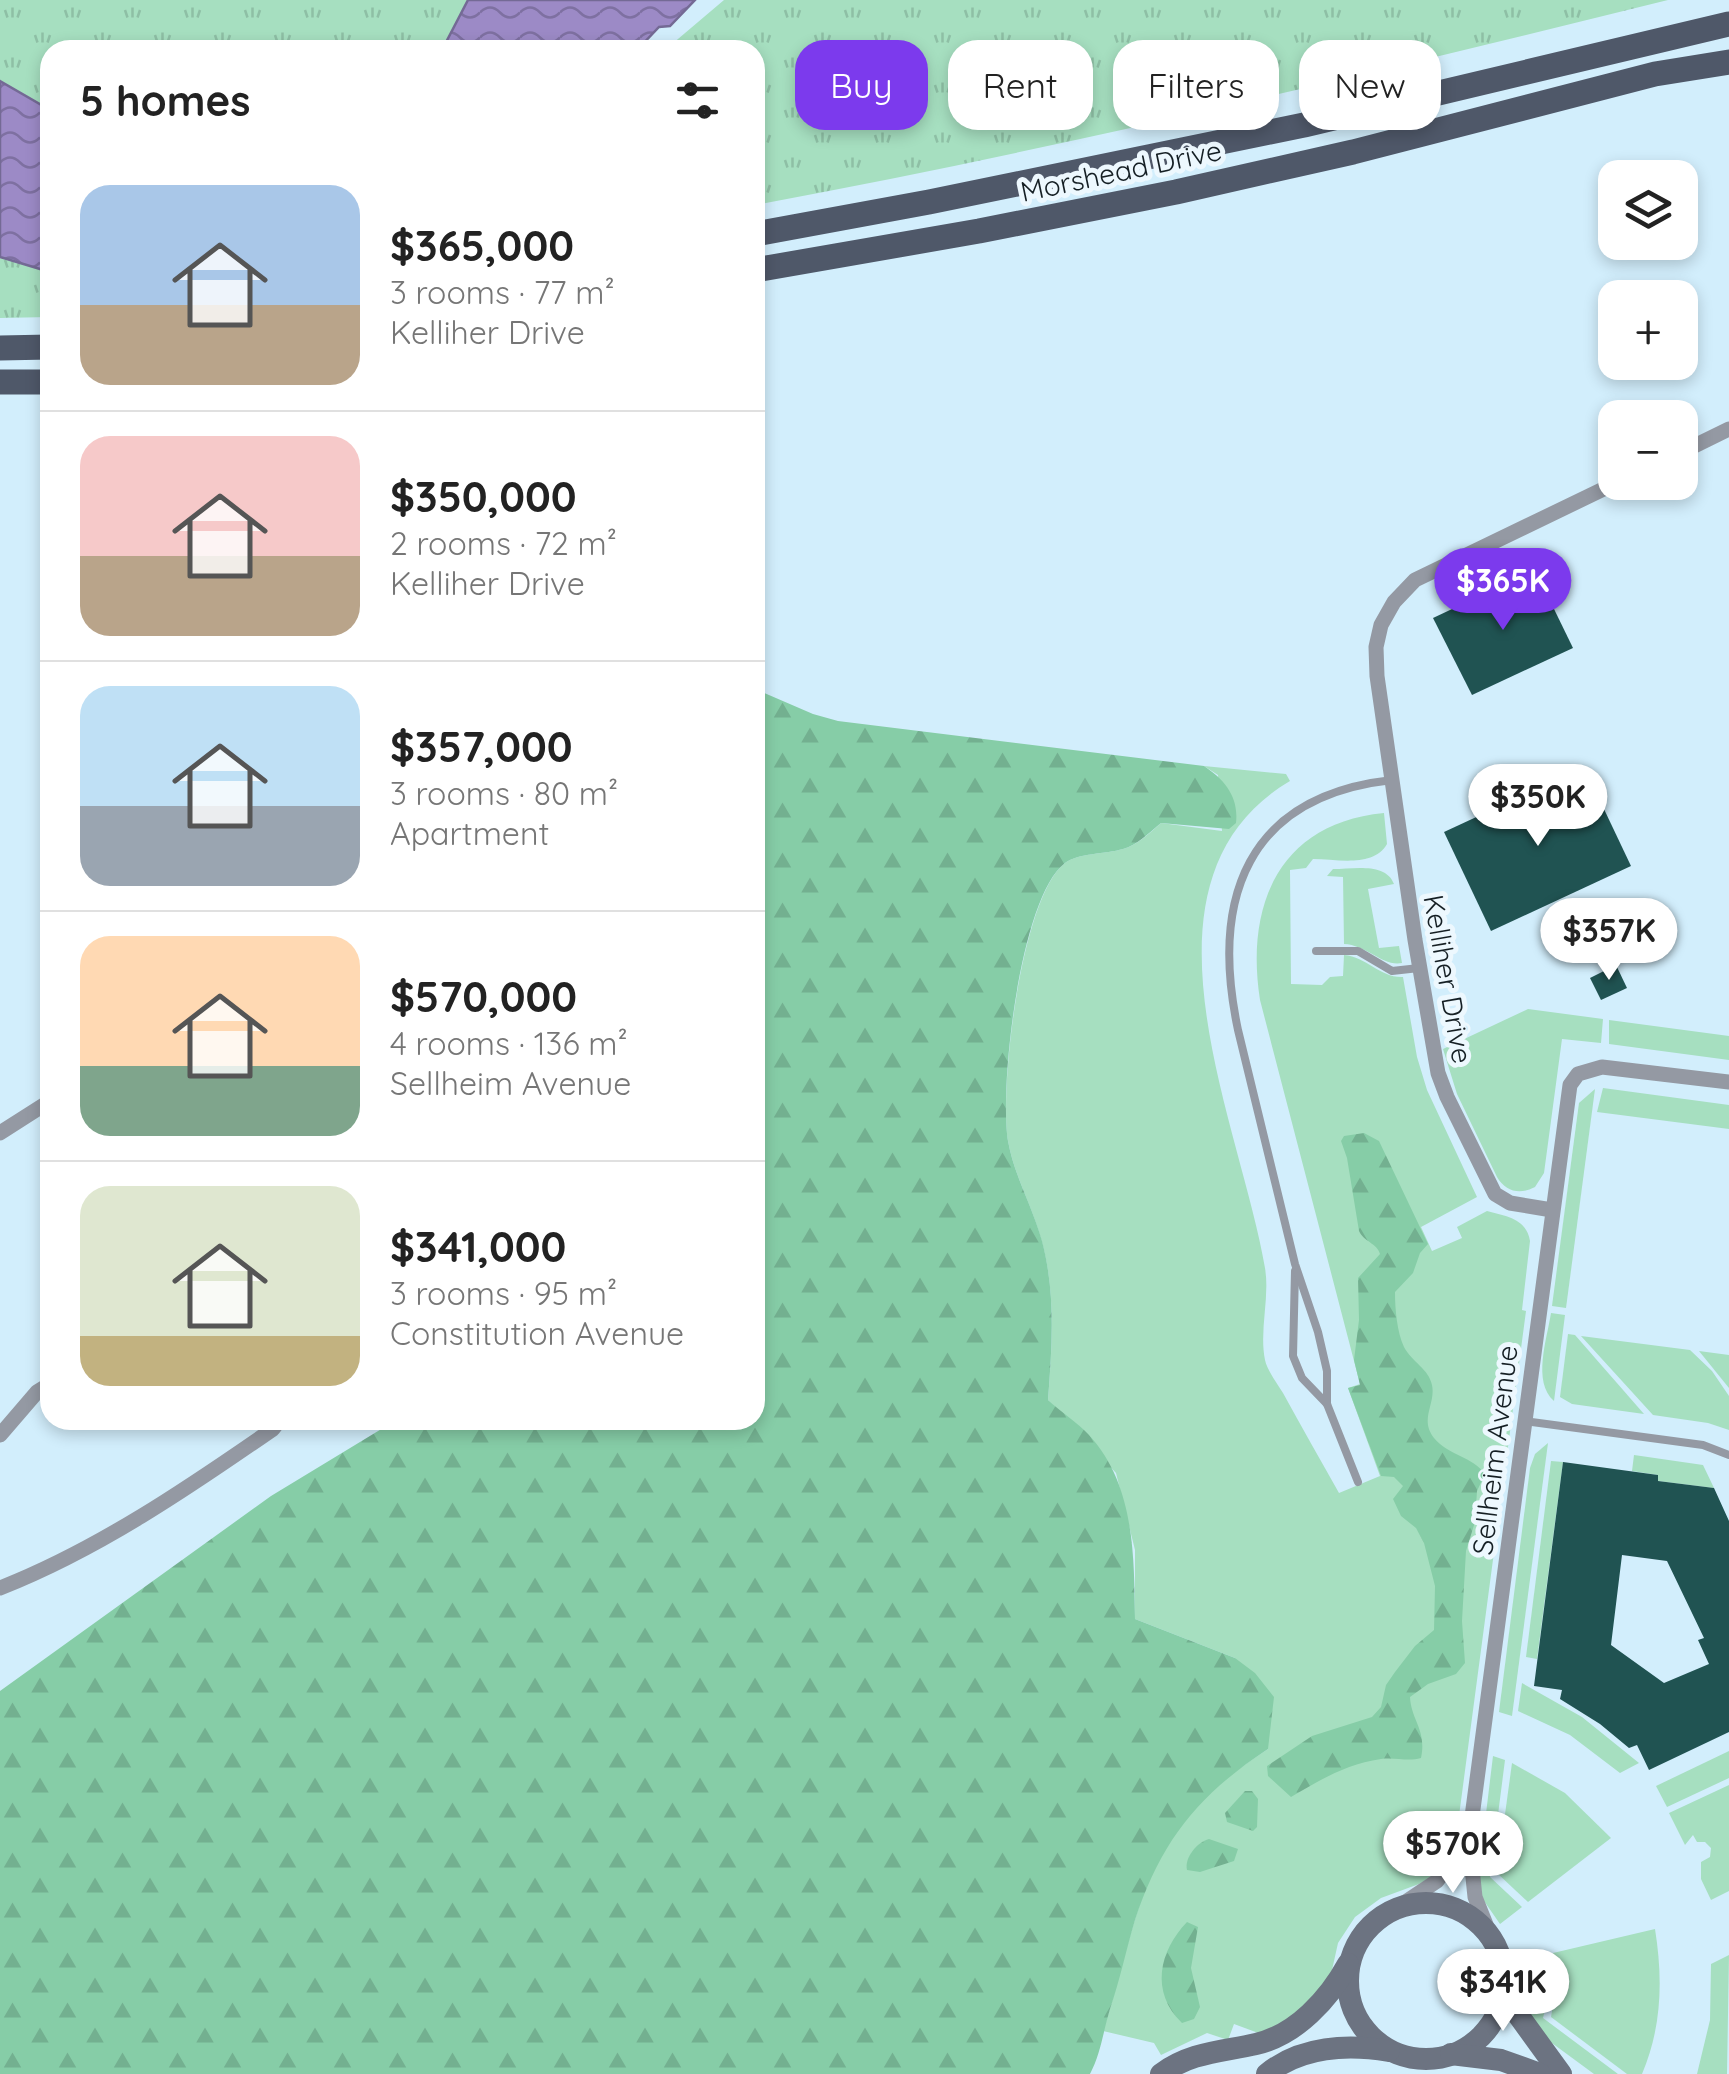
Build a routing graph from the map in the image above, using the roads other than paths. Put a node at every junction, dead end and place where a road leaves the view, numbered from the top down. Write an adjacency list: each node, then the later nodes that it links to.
1 (1729, 24): 3 (main road, Morshead Drive)
2 (1729, 62): 4 (main road, Morshead Drive)
3 (765, 232)
4 (765, 268)
5 (40, 347): 6 (main road)
6 (0, 348)
7 (0, 382): 8 (main road)
8 (40, 382)
9 (1729, 430): 10 (street)
10 (1698, 445)
11 (1598, 492): 12 (street, Kelliher Drive)
12 (1392, 780): 14 (street, Kelliher Drive); 19 (lane)
13 (1316, 951): 14 (lane)
14 (1420, 968): 18 (street, Kelliher Drive)
15 (1729, 1082): 18 (street, Sellheim Avenue)
16 (40, 1107): 17 (street)
17 (0, 1133)
18 (1552, 1210): 22 (street, Sellheim Avenue)
19 (1296, 1264): 21 (lane); 21 (lane)
20 (40, 1390): 24 (street)
21 (1328, 1404): 26 (lane)
22 (1524, 1421): 25 (lane); 28 (street, Sellheim Avenue)
23 (270, 1430): 27 (street)
24 (0, 1435)
25 (1729, 1455)
26 (1358, 1482)
27 (0, 1588)
28 (1469, 1839): 29 (street, Sellheim Avenue); 30 (street, Sellheim Avenue)
29 (1395, 1909): 30 (street); 31 (street)
30 (1491, 1937): 32 (street)
31 (1352, 1958): 33 (street); 35 (street)
32 (1503, 1994): 34 (street); 38 (street)
33 (1398, 2053): 34 (street); 36 (street)
34 (1451, 2054): 37 (street)
35 (1160, 2074)
36 (1267, 2074)
37 (1540, 2074)
38 (1560, 2074)

